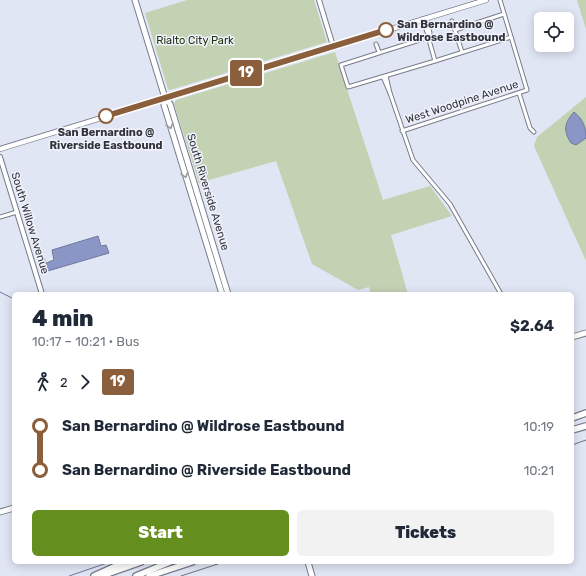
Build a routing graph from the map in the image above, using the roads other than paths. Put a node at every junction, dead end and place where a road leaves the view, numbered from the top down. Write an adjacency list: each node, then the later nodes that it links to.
1 (135, 0): 18 (main road, South Riverside Avenue)
2 (319, 0): 12 (street)
3 (486, 0): 6 (main road)
4 (500, 0): 5 (street)
5 (504, 14): 8 (street); 10 (street)
6 (424, 19): 9 (street); 12 (main road)
7 (452, 21): 8 (street)
8 (455, 30): 14 (street)
9 (429, 37): 13 (street); 15 (street)
10 (511, 37): 14 (street); 17 (street, West Woodpine Avenue)
11 (376, 44): 13 (street)
12 (333, 46): 18 (main road)
13 (379, 52): 16 (street)
14 (462, 52): 15 (street)
15 (435, 61): 16 (street)
16 (385, 77): 19 (street)
17 (519, 93): 19 (street, West Woodpine Avenue); 20 (street)
18 (165, 98): 21 (main road); 25 (main road, South Riverside Avenue, one-way to 25); 26 (main road, South Riverside Avenue)
19 (402, 131): 30 (street)
20 (534, 132)
21 (0, 149)
22 (0, 157): 23 (street, South Willow Avenue)
23 (17, 212): 24 (street); 27 (street, South Willow Avenue)
24 (0, 217)
25 (212, 262): 26 (main road); 28 (main road, South Riverside Avenue)
26 (224, 279): 29 (main road, South Riverside Avenue)
27 (41, 292)
28 (221, 292)
29 (227, 292)
30 (500, 292)
31 (586, 332): 32 (main road)
32 (574, 336)
33 (586, 413): 34 (highway)
34 (574, 417)
35 (586, 426): 36 (highway)
36 (574, 429)
37 (12, 509): 38 (main road)
38 (0, 512)
39 (121, 564): 44 (highway)
40 (135, 564): 45 (highway)
41 (165, 564): 46 (highway)
42 (186, 564): 47 (highway)
43 (309, 564): 48 (main road)
44 (94, 576)
45 (101, 576)
46 (136, 576)
47 (149, 576)
48 (312, 576)

